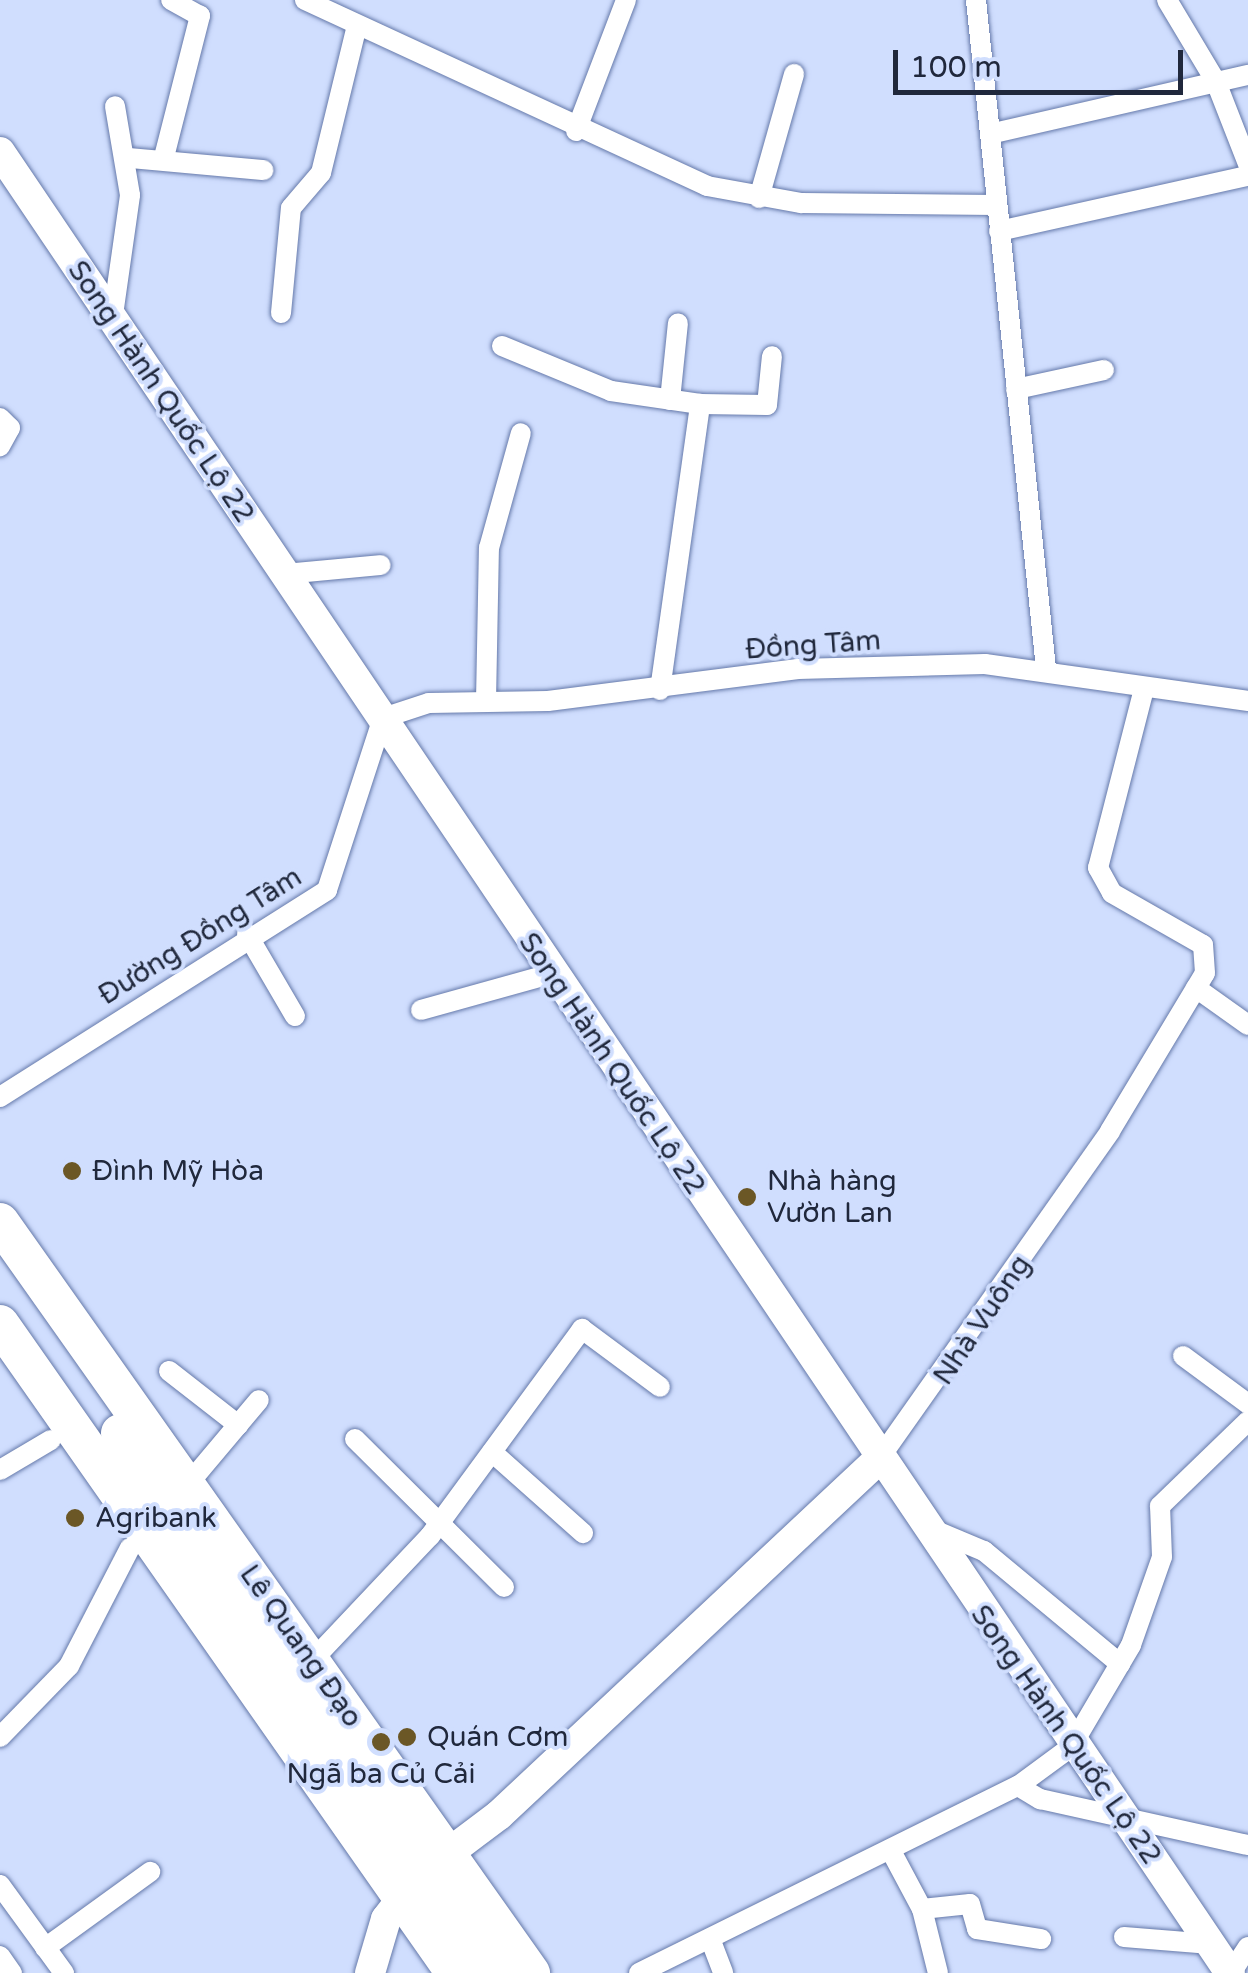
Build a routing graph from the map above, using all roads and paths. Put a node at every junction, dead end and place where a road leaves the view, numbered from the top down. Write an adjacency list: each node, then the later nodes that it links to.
1 (172, 0): 14 (street)
2 (306, 0): 6 (street)
3 (626, 0): 11 (street)
4 (976, 0): 12 (street)
5 (1167, 0): 9 (street)
6 (357, 25): 11 (street); 22 (street)
7 (794, 74): 19 (street)
8 (1248, 74): 9 (street)
9 (1216, 82): 12 (street); 16 (street)
10 (115, 106): 15 (street)
11 (576, 131): 19 (street)
12 (994, 133): 20 (street)
13 (0, 152): 23 (street, Song Hành Quốc Lộ 22)
14 (164, 157): 15 (street); 17 (street)
15 (130, 158): 23 (street)
16 (1248, 164)
17 (263, 170)
18 (1248, 176): 21 (street)
19 (759, 198): 20 (street)
20 (996, 205): 21 (street)
21 (998, 232): 28 (street)
22 (281, 312)
23 (112, 322): 35 (street, Song Hành Quốc Lộ 22)
24 (678, 323): 29 (street)
25 (502, 346): 29 (street)
26 (772, 356): 30 (street)
27 (1104, 370): 28 (street)
28 (1016, 388): 36 (street)
29 (670, 400): 30 (street)
30 (700, 404): 38 (street)
31 (0, 418): 33 (street)
32 (521, 432): 40 (street)
33 (0, 446)
34 (380, 565): 35 (street)
35 (284, 574): 41 (street, Song Hành Quốc Lộ 22)
36 (1046, 668): 37 (street, Đồng Tâm); 38 (street, Đồng Tâm)
37 (1144, 688): 39 (street, Đồng Tâm); 44 (street, Nhà Vuông)
38 (660, 690): 40 (street, Đồng Tâm)
39 (1248, 701)
40 (486, 702): 41 (street, Đồng Tâm)
41 (383, 718): 42 (street, Đường Đồng Tâm); 43 (street, Song Hành Quốc Lộ 22)
42 (247, 934): 46 (street); 48 (street, Đường Đồng Tâm)
43 (550, 974): 45 (street); 63 (street, Song Hành Quốc Lộ 22)
44 (1196, 988): 47 (street); 63 (street, Nhà Vuông)
45 (421, 1010)
46 (295, 1016)
47 (1248, 1024)
48 (0, 1096)
49 (0, 1222): 65 (highway, Lê Quang Đạo)
50 (0, 1262): 65 (highway, Lê Quang Đạo)
51 (0, 1324): 81 (highway, Lê Quang Đạo)
52 (1184, 1356): 57 (street)
53 (0, 1363): 61 (highway, Lê Quang Đạo)
54 (169, 1371): 59 (street)
55 (660, 1386): 62 (street)
56 (258, 1400): 59 (street)
57 (1248, 1404)
58 (1248, 1421): 71 (street)
59 (238, 1425): 65 (street)
60 (355, 1438): 66 (street)
61 (50, 1440): 64 (street); 69 (highway, Lê Quang Đạo)
62 (492, 1452): 66 (street); 68 (street)
63 (879, 1459): 67 (street, Song Hành Quốc Lộ 22); 81 (street, Nhà Vuông)
64 (0, 1470)
65 (179, 1495): 72 (highway, Lê Quang Đạo)
66 (439, 1524): 70 (street); 72 (street)
67 (922, 1525): 71 (street); 74 (street, Song Hành Quốc Lộ 22)
68 (582, 1533)
69 (130, 1548): 73 (street); 81 (highway, Lê Quang Đạo)
70 (504, 1587)
71 (1120, 1664): 74 (street)
72 (302, 1672): 81 (highway, Lê Quang Đạo)
73 (0, 1738)
74 (1071, 1746): 75 (street); 76 (street, Song Hành Quốc Lộ 22)
75 (1018, 1786): 76 (street); 78 (street)
76 (1124, 1818): 77 (street); 86 (street, Song Hành Quốc Lộ 22)
77 (1248, 1845)
78 (892, 1851): 82 (street); 85 (street)
79 (150, 1872): 88 (street)
80 (0, 1885): 88 (street)
81 (414, 1886): 92 (street); 93 (highway, Lê Quang Đạo); 94 (highway, Lê Quang Đạo); 95 (highway, Lê Quang Đạo); 96 (highway, Lê Quang Đạo)
82 (922, 1909): 84 (street); 99 (street)
83 (1124, 1937): 86 (street)
84 (1041, 1939)
85 (711, 1941): 97 (street); 98 (street)
86 (1211, 1944): 100 (street, Song Hành Quốc Lộ 22)
87 (1248, 1947): 100 (street)
88 (46, 1948): 91 (street)
89 (0, 1956): 90 (street)
90 (12, 1973)
91 (64, 1973)
92 (370, 1973)
93 (425, 1973)
94 (454, 1973)
95 (495, 1973)
96 (531, 1973)
97 (638, 1973)
98 (723, 1973)
99 (938, 1973)
100 (1230, 1973)

